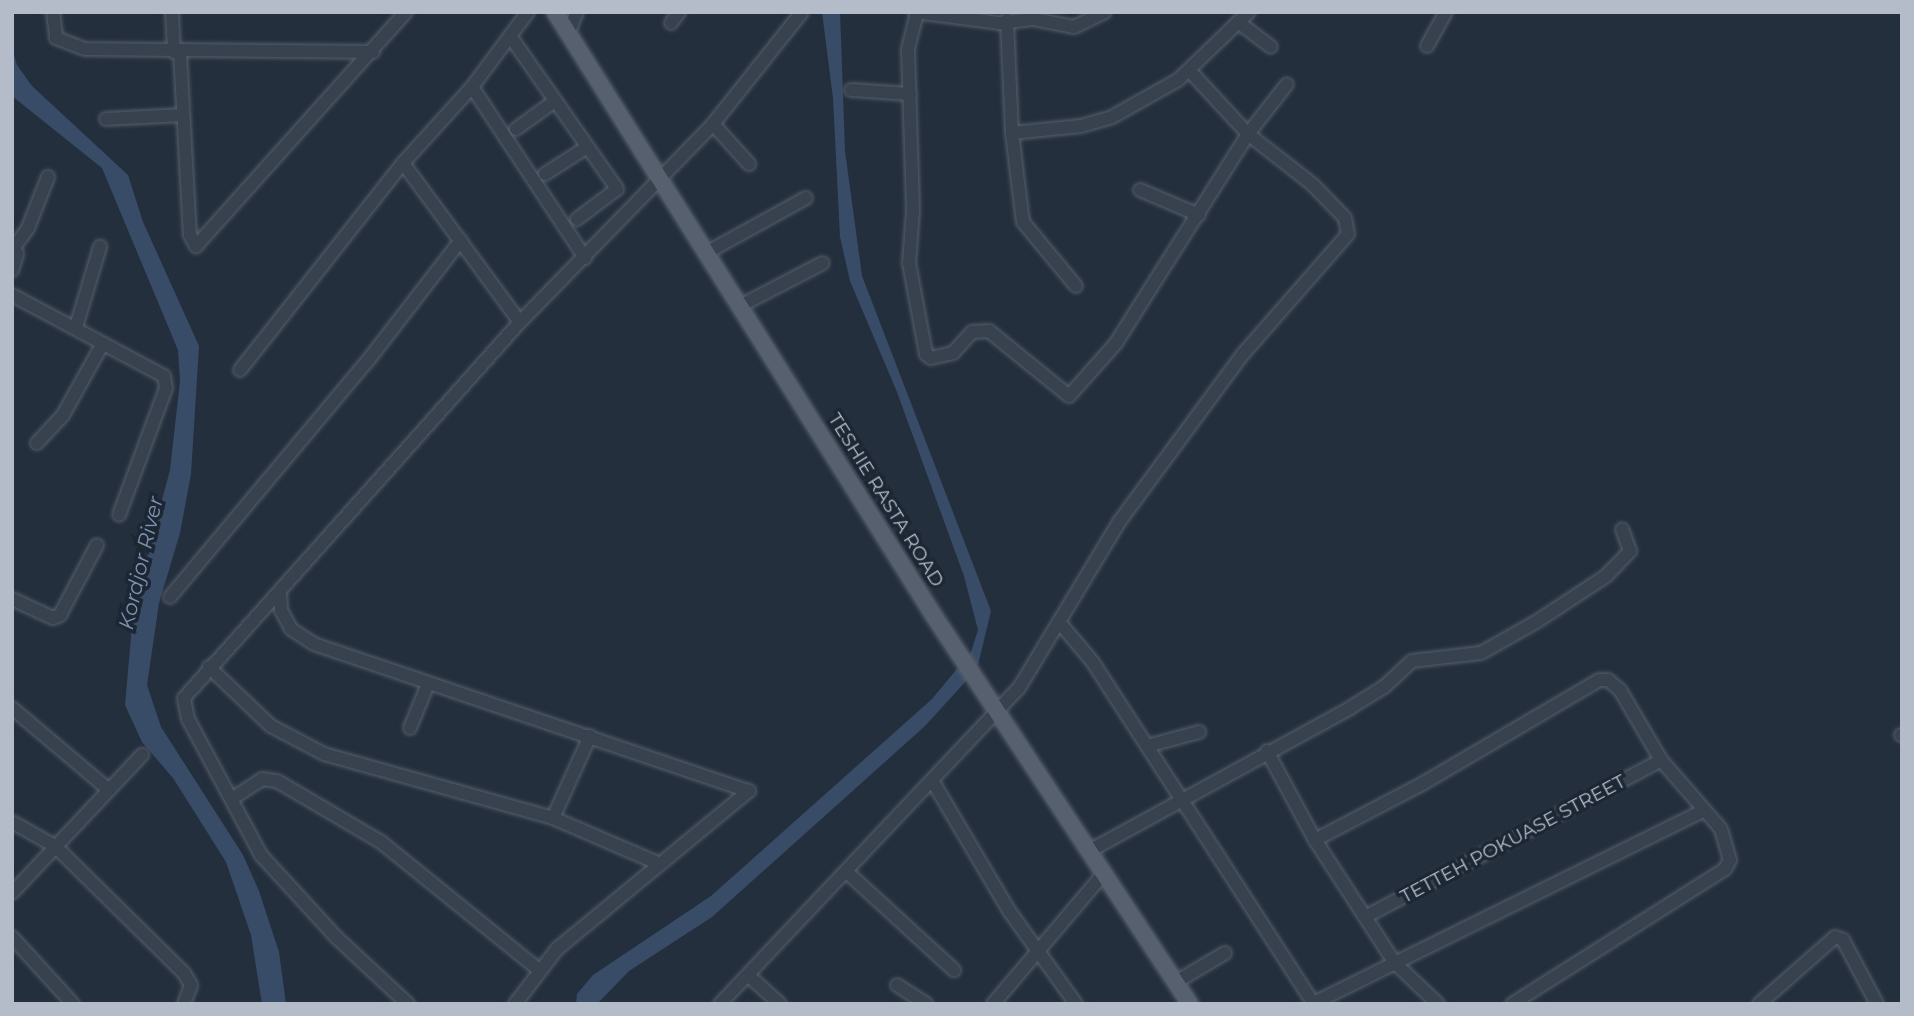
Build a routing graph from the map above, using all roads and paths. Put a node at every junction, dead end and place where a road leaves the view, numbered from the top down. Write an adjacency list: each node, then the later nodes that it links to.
1 (53, 12): 20 (street)
2 (172, 12): 20 (street)
3 (406, 12): 21 (street)
4 (528, 12): 17 (street)
5 (555, 12): 16 (main road, TESHIE RASTA ROAD)
6 (577, 12): 16 (street)
7 (679, 12): 15 (street)
8 (802, 12): 30 (street)
9 (1105, 12): 13 (street)
10 (1249, 12): 14 (street)
11 (1446, 12): 18 (street)
12 (916, 13): 13 (street); 26 (street)
13 (1015, 17): 32 (street)
14 (1238, 22): 19 (street); 22 (street)
15 (671, 23)
16 (568, 34): 39 (main road, TESHIE RASTA ROAD)
17 (510, 36): 24 (street); 27 (street)
18 (1427, 46)
19 (1271, 47)
20 (177, 52): 21 (street); 28 (street)
21 (373, 52): 28 (street)
22 (1189, 70): 32 (street); 33 (street)
23 (1287, 84): 33 (street)
24 (472, 87): 35 (street); 48 (street)
25 (851, 90): 26 (street)
26 (910, 94): 42 (street)
27 (555, 101): 31 (street); 34 (street)
28 (183, 115): 29 (street)
29 (106, 119)
30 (713, 124): 36 (street); 39 (street)
31 (516, 129)
32 (1013, 133): 51 (street)
33 (1248, 134): 42 (street); 65 (street)
34 (587, 147): 37 (street); 43 (street)
35 (403, 163): 44 (street); 57 (street)
36 (749, 164)
37 (545, 174)
38 (48, 177): 45 (street)
39 (660, 181): 47 (main road, TESHIE RASTA ROAD); 48 (street)
40 (1140, 190): 42 (street)
41 (806, 198): 47 (street)
42 (1199, 215)
43 (577, 219)
44 (461, 240): 54 (street); 63 (street)
45 (14, 245): 50 (street)
46 (100, 247): 55 (street)
47 (706, 253): 53 (main road, TESHIE RASTA ROAD)
48 (585, 258): 54 (street)
49 (823, 263): 53 (street)
50 (12, 271)
51 (1076, 286)
52 (12, 295): 55 (street)
53 (740, 306): 69 (main road, TESHIE RASTA ROAD)
54 (520, 322): 62 (street)
55 (76, 327): 56 (street)
56 (103, 342): 58 (street); 59 (street)
57 (240, 370)
58 (37, 443)
59 (119, 515)
60 (1622, 528): 74 (street)
61 (97, 545): 64 (street)
62 (280, 591): 66 (street); 67 (street)
63 (170, 597)
64 (12, 599)
65 (1059, 622): 69 (street); 73 (street)
66 (209, 667): 80 (street); 82 (street)
67 (428, 684): 70 (street); 72 (street)
68 (12, 708): 78 (street)
69 (997, 708): 77 (street); 86 (main road, TESHIE RASTA ROAD)
70 (410, 728)
71 (1199, 732): 73 (street)
72 (590, 736): 82 (street); 87 (street)
73 (1147, 746): 79 (street)
74 (1267, 751): 79 (street); 84 (street)
75 (142, 755): 78 (street)
76 (1661, 760): 81 (street); 84 (street); 91 (street, TETTEH POKUASE STREET)
77 (933, 782): 89 (street); 93 (street)
78 (109, 790): 85 (street)
79 (1181, 797): 86 (street); 111 (street)
80 (233, 798): 96 (street); 101 (street)
81 (1702, 811): 95 (street); 113 (street)
82 (553, 818): 87 (street)
83 (12, 822): 85 (street)
84 (1315, 840): 91 (street)
85 (55, 846): 90 (street); 103 (street)
86 (1091, 850): 88 (main road, TESHIE RASTA ROAD)
87 (660, 864): 96 (street)
88 (1105, 872): 93 (street); 99 (main road, TESHIE RASTA ROAD)
89 (848, 873): 97 (street); 98 (street)
90 (12, 893)
91 (1365, 917): 95 (street)
92 (12, 937): 102 (street)
93 (1037, 950): 108 (street); 109 (street)
94 (1225, 953): 99 (street)
95 (1395, 963): 111 (street); 112 (street)
96 (538, 968): 104 (street)
97 (954, 970)
98 (749, 976): 105 (street); 106 (street)
99 (1177, 982): 110 (main road, TESHIE RASTA ROAD)
100 (897, 985): 107 (street)
101 (401, 1001)
102 (73, 1004)
103 (184, 1004)
104 (515, 1004)
105 (720, 1004)
106 (780, 1004)
107 (926, 1004)
108 (993, 1004)
109 (1076, 1004)
110 (1191, 1004)
111 (1313, 1004)
112 (1438, 1004)
113 (1512, 1004)
114 (1759, 1004): 115 (street)
115 (1877, 1004)

